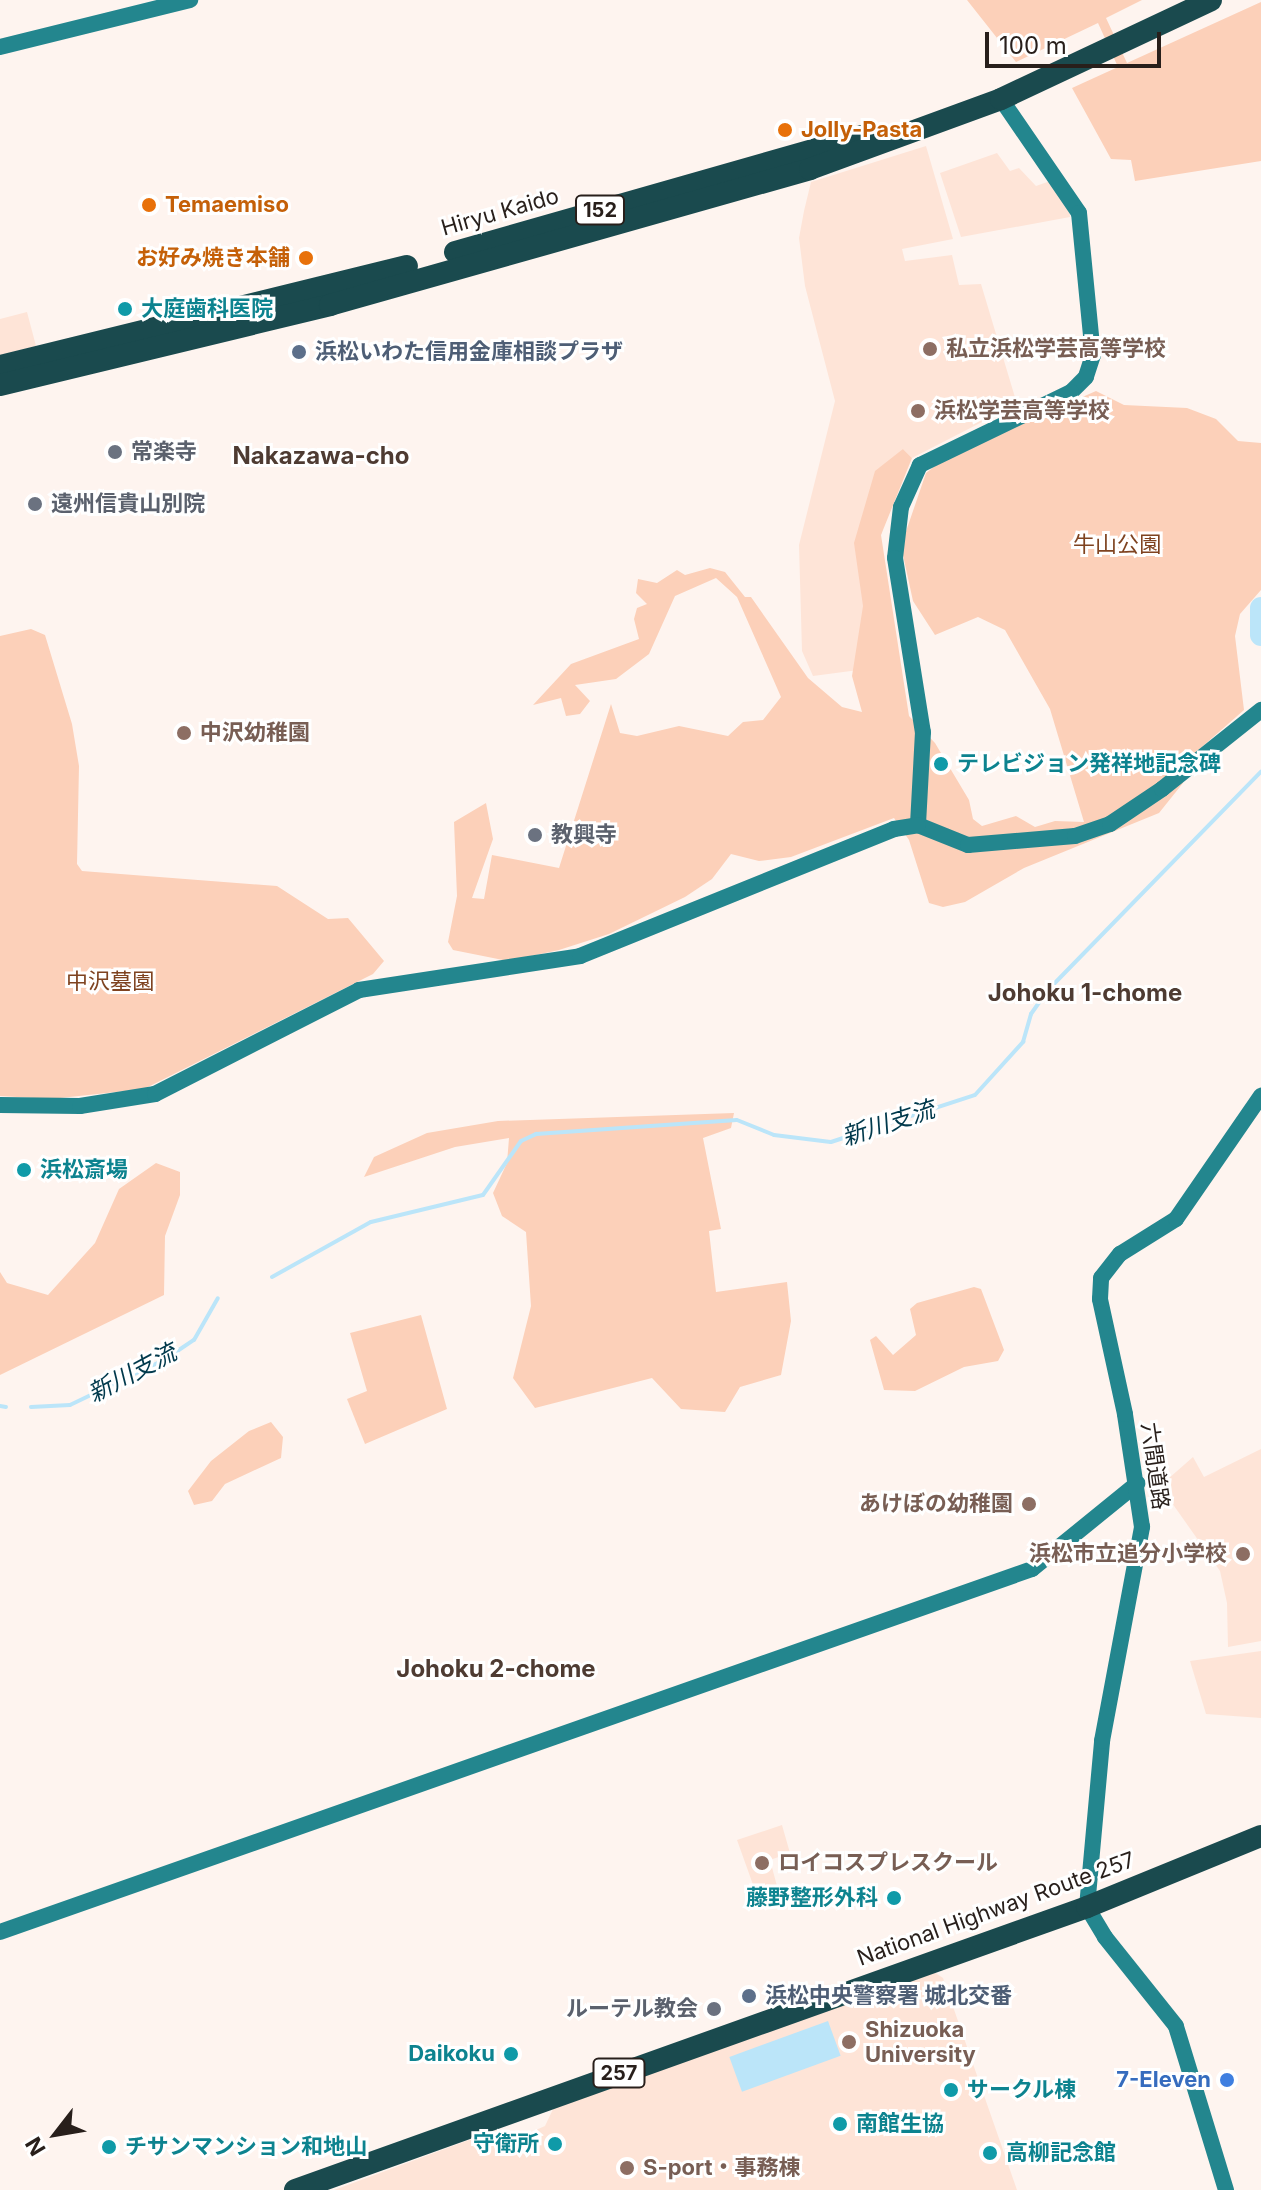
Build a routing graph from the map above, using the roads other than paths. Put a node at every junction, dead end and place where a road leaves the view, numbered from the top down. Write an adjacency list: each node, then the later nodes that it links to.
1 (190, 0): 4 (street)
2 (1180, 0): 6 (highway, Hiryu Kaido / 152)
3 (1211, 0): 5 (highway, 152)
4 (0, 47)
5 (1001, 99): 7 (highway, Hiryu Kaido / 152); 9 (street)
6 (0, 366)
7 (0, 385)
8 (1261, 710): 9 (street)
9 (918, 825): 11 (street)
10 (1261, 1096): 12 (street, 六間道路)
11 (0, 1105)
12 (1138, 1483): 14 (street, 六間道路); 15 (street)
13 (1261, 1836): 14 (highway, National Highway Route 257 / 257)
14 (1087, 1907): 16 (highway, National Highway Route 257 / 257); 17 (street)
15 (0, 1932)
16 (295, 2190)
17 (1226, 2190)

